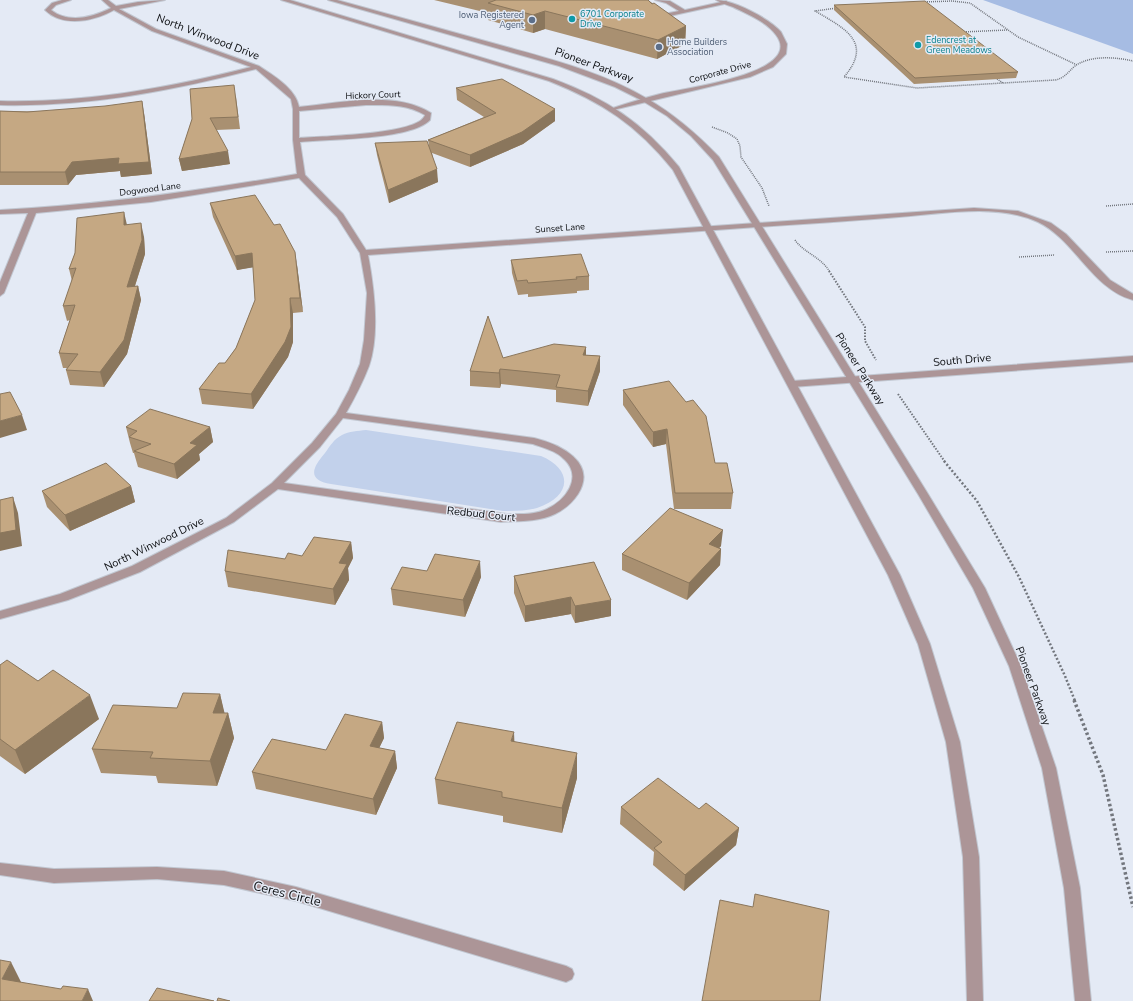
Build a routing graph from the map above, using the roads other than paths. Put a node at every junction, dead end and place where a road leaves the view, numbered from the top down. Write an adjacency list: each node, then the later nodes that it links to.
1 (68, 0): 9 (street)
2 (105, 0): 9 (street, North Winwood Drive)
3 (162, 0): 9 (street)
4 (284, 0): 16 (street)
5 (331, 0): 13 (street, Pioneer Parkway)
6 (658, 0): 10 (street)
7 (719, 0): 8 (street, Corporate Drive)
8 (726, 2): 10 (street); 13 (street, Corporate Drive)
9 (115, 8): 12 (street, North Winwood Drive)
10 (683, 11): 11 (street)
11 (652, 18)
12 (257, 68): 14 (street); 15 (street, North Winwood Drive)
13 (646, 99): 16 (street, Corporate Drive); 21 (street, Pioneer Parkway)
14 (0, 103)
15 (296, 109): 17 (street, North Winwood Drive); 17 (street, Hickory Court)
16 (615, 109): 22 (street)
17 (296, 140): 18 (street, North Winwood Drive)
18 (302, 176): 19 (street, Dogwood Lane); 23 (street, North Winwood Drive)
19 (33, 211): 20 (street, Dogwood Lane); 24 (street)
20 (0, 212)
21 (758, 225): 22 (street, Sunset Lane); 25 (street, Sunset Lane); 27 (street, Pioneer Parkway)
22 (709, 229): 23 (street, Sunset Lane); 28 (street)
23 (364, 253): 29 (street, North Winwood Drive)
24 (0, 293)
25 (1133, 297)
26 (1133, 359): 27 (street, South Drive)
27 (853, 380): 28 (street, South Drive); 35 (street, Pioneer Parkway)
28 (792, 384): 34 (street)
29 (340, 415): 30 (street, North Winwood Drive); 30 (street, Redbud Court)
30 (276, 485): 31 (street, North Winwood Drive)
31 (0, 615)
32 (0, 870): 33 (street, Ceres Circle)
33 (566, 974)
34 (975, 1001)
35 (1083, 1001)

